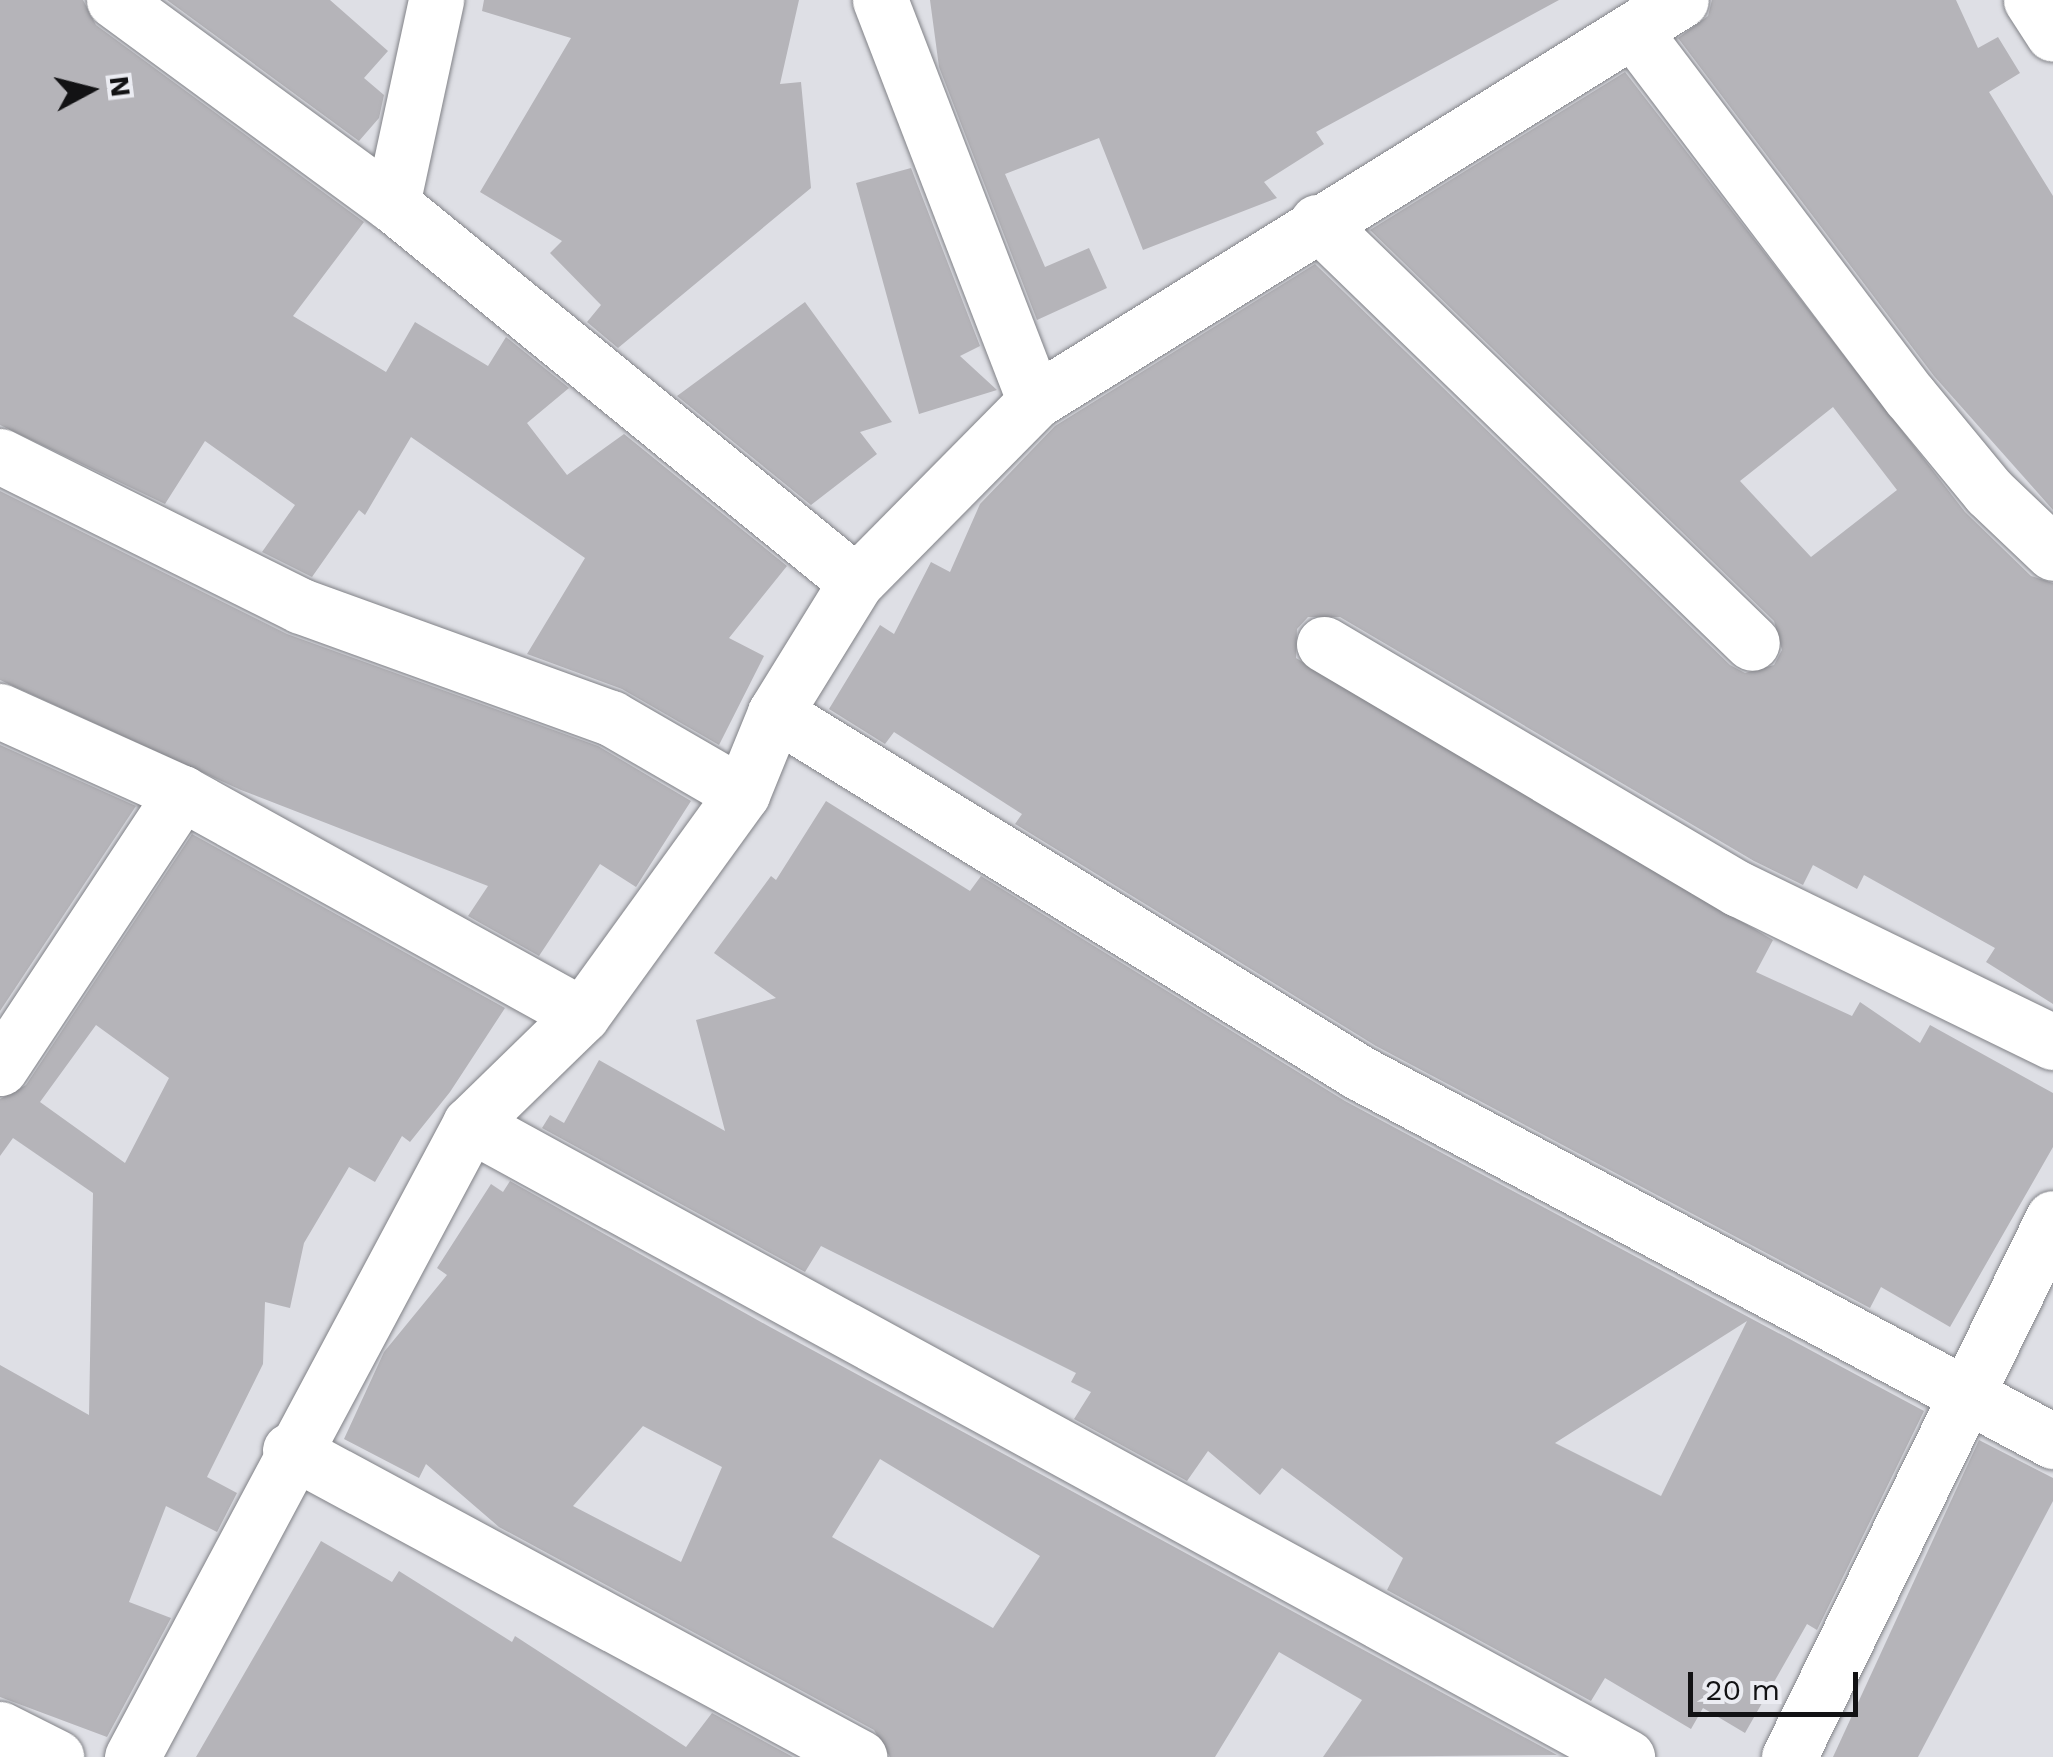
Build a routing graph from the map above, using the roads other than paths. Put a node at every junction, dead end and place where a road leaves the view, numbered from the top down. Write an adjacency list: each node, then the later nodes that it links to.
1 (114, 0): 8 (street)
2 (436, 0): 8 (street)
3 (880, 0): 10 (street)
4 (1682, 0): 6 (street)
5 (2032, 0): 7 (street)
6 (1635, 33): 9 (street); 12 (street)
7 (2053, 34)
8 (392, 204): 13 (street)
9 (1316, 222): 10 (street); 14 (street)
10 (1034, 401): 13 (street)
11 (0, 456): 19 (street)
12 (2053, 553)
13 (856, 582): 17 (street)
14 (1752, 643)
15 (1324, 644): 21 (street)
16 (0, 710): 18 (street)
17 (774, 713): 19 (street); 25 (street)
18 (182, 793): 20 (street); 22 (street)
19 (742, 794): 20 (street)
20 (582, 1015): 23 (street)
21 (2053, 1042)
22 (0, 1068)
23 (470, 1124): 27 (street); 32 (street)
24 (2053, 1218): 25 (street)
25 (1971, 1396): 26 (street); 33 (street)
26 (2053, 1441)
27 (290, 1450): 30 (street); 31 (street)
28 (0, 1729): 29 (street)
29 (56, 1757)
30 (132, 1757)
31 (858, 1757)
32 (1627, 1757)
33 (1788, 1757)

